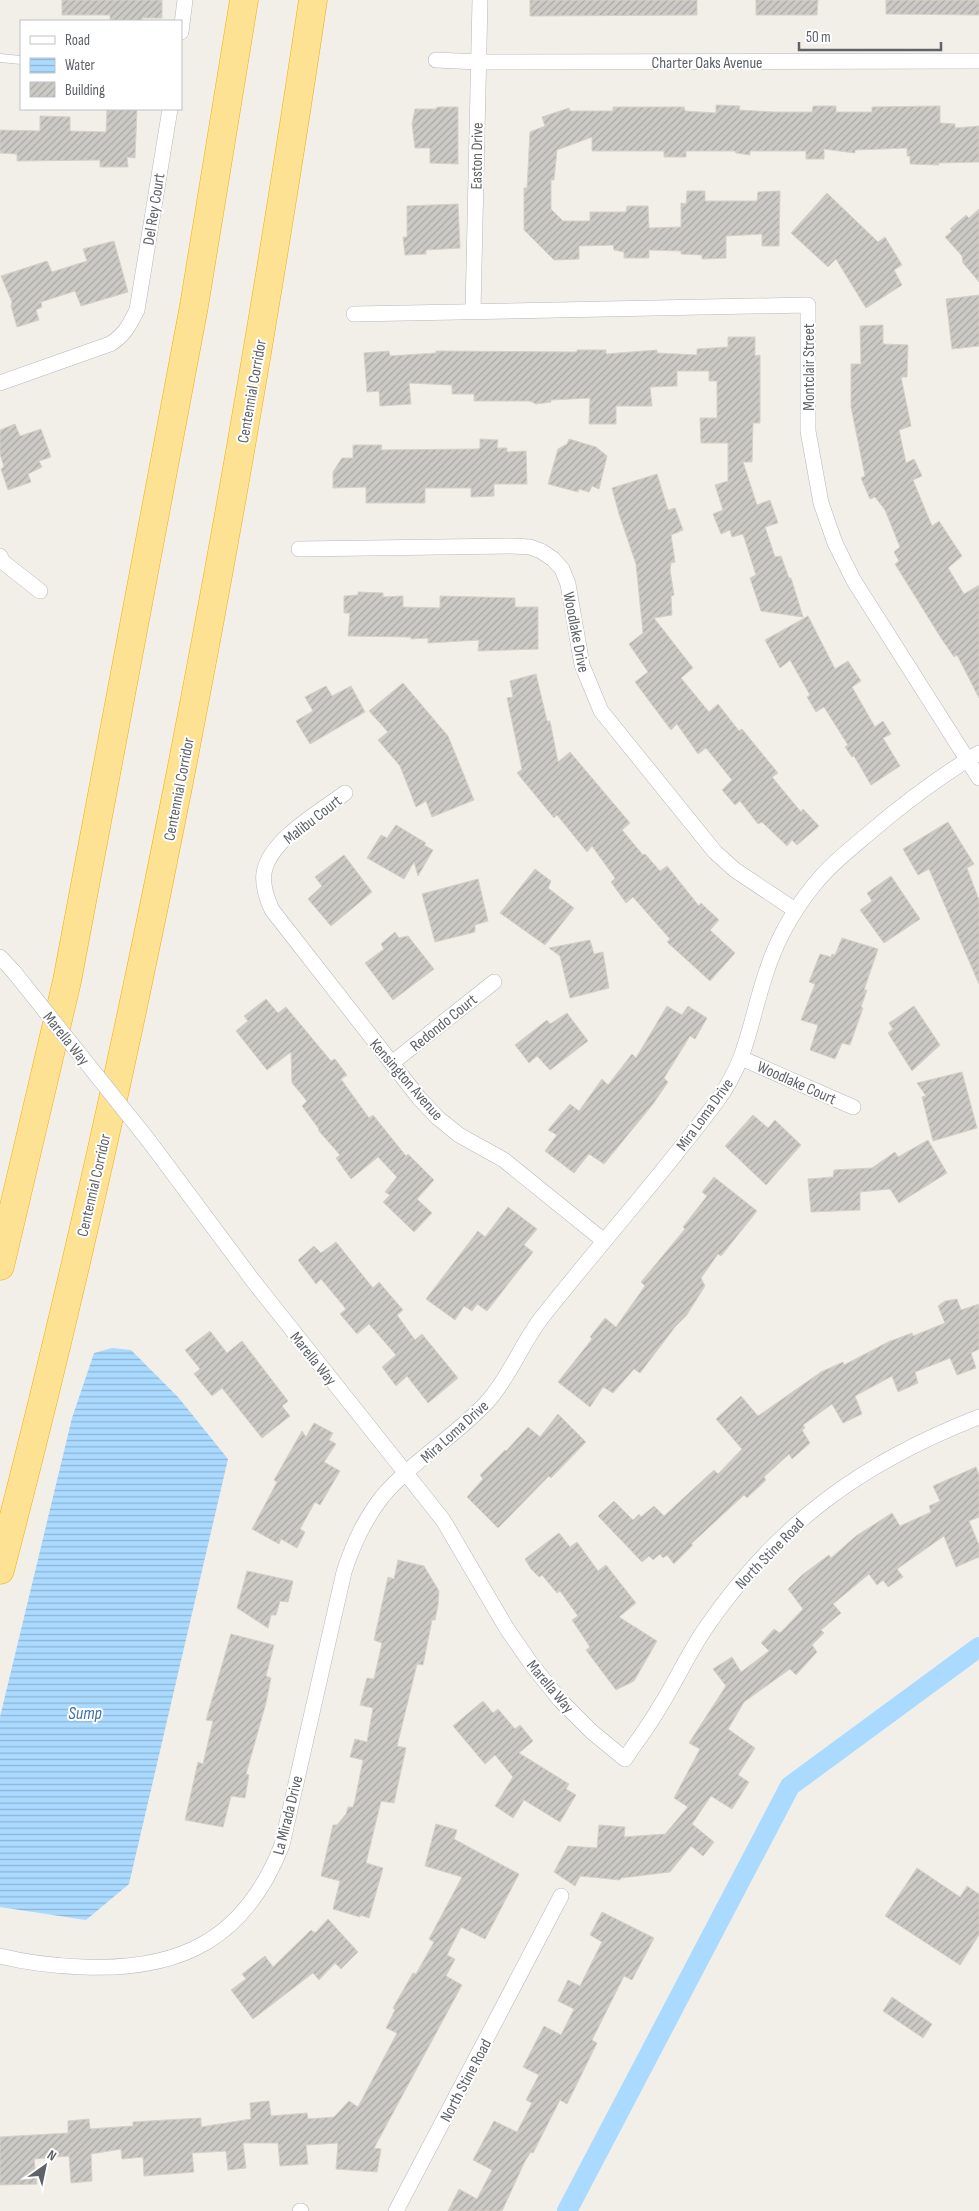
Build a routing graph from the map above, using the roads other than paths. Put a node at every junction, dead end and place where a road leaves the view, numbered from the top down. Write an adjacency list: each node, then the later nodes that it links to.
1 (185, 0): 5 (street)
2 (244, 0): 29 (highway)
3 (313, 0): 32 (highway, Centennial Corridor)
4 (480, 0): 10 (street, Easton Drive)
5 (182, 24)
6 (0, 58): 7 (lane)
7 (20, 60)
8 (436, 60): 10 (street, Charter Oaks Avenue)
9 (979, 61): 10 (street, Charter Oaks Avenue)
10 (478, 62): 12 (street, Easton Drive)
11 (170, 110): 14 (street, Del Rey Court)
12 (473, 312): 13 (street, Montclair Street); 18 (street, Montclair Street)
13 (354, 314)
14 (0, 383)
15 (299, 549): 22 (street, Woodlake Drive)
16 (0, 556): 17 (street)
17 (40, 591)
18 (973, 756): 19 (street, Montclair Street); 22 (street, Mira Loma Drive)
19 (979, 778)
20 (346, 792): 21 (street, Malibu Court)
21 (264, 872): 26 (street, Kensington Avenue)
22 (796, 910): 25 (street, Mira Loma Drive)
23 (0, 957): 31 (street, Marella Way, bridge)
24 (494, 982): 26 (street, Redondo Court)
25 (741, 1058): 27 (street, Woodlake Court); 28 (street, Mira Loma Drive)
26 (392, 1063): 28 (street, Kensington Avenue)
27 (853, 1107)
28 (604, 1241): 31 (street, Mira Loma Drive)
29 (0, 1266)
30 (979, 1417): 33 (street, North Stine Road)
31 (406, 1474): 33 (street, Marella Way); 35 (street, La Mirada Drive)
32 (0, 1570)
33 (625, 1759)
34 (561, 1896): 36 (street, North Stine Road)
35 (0, 1956)
36 (396, 2211)

